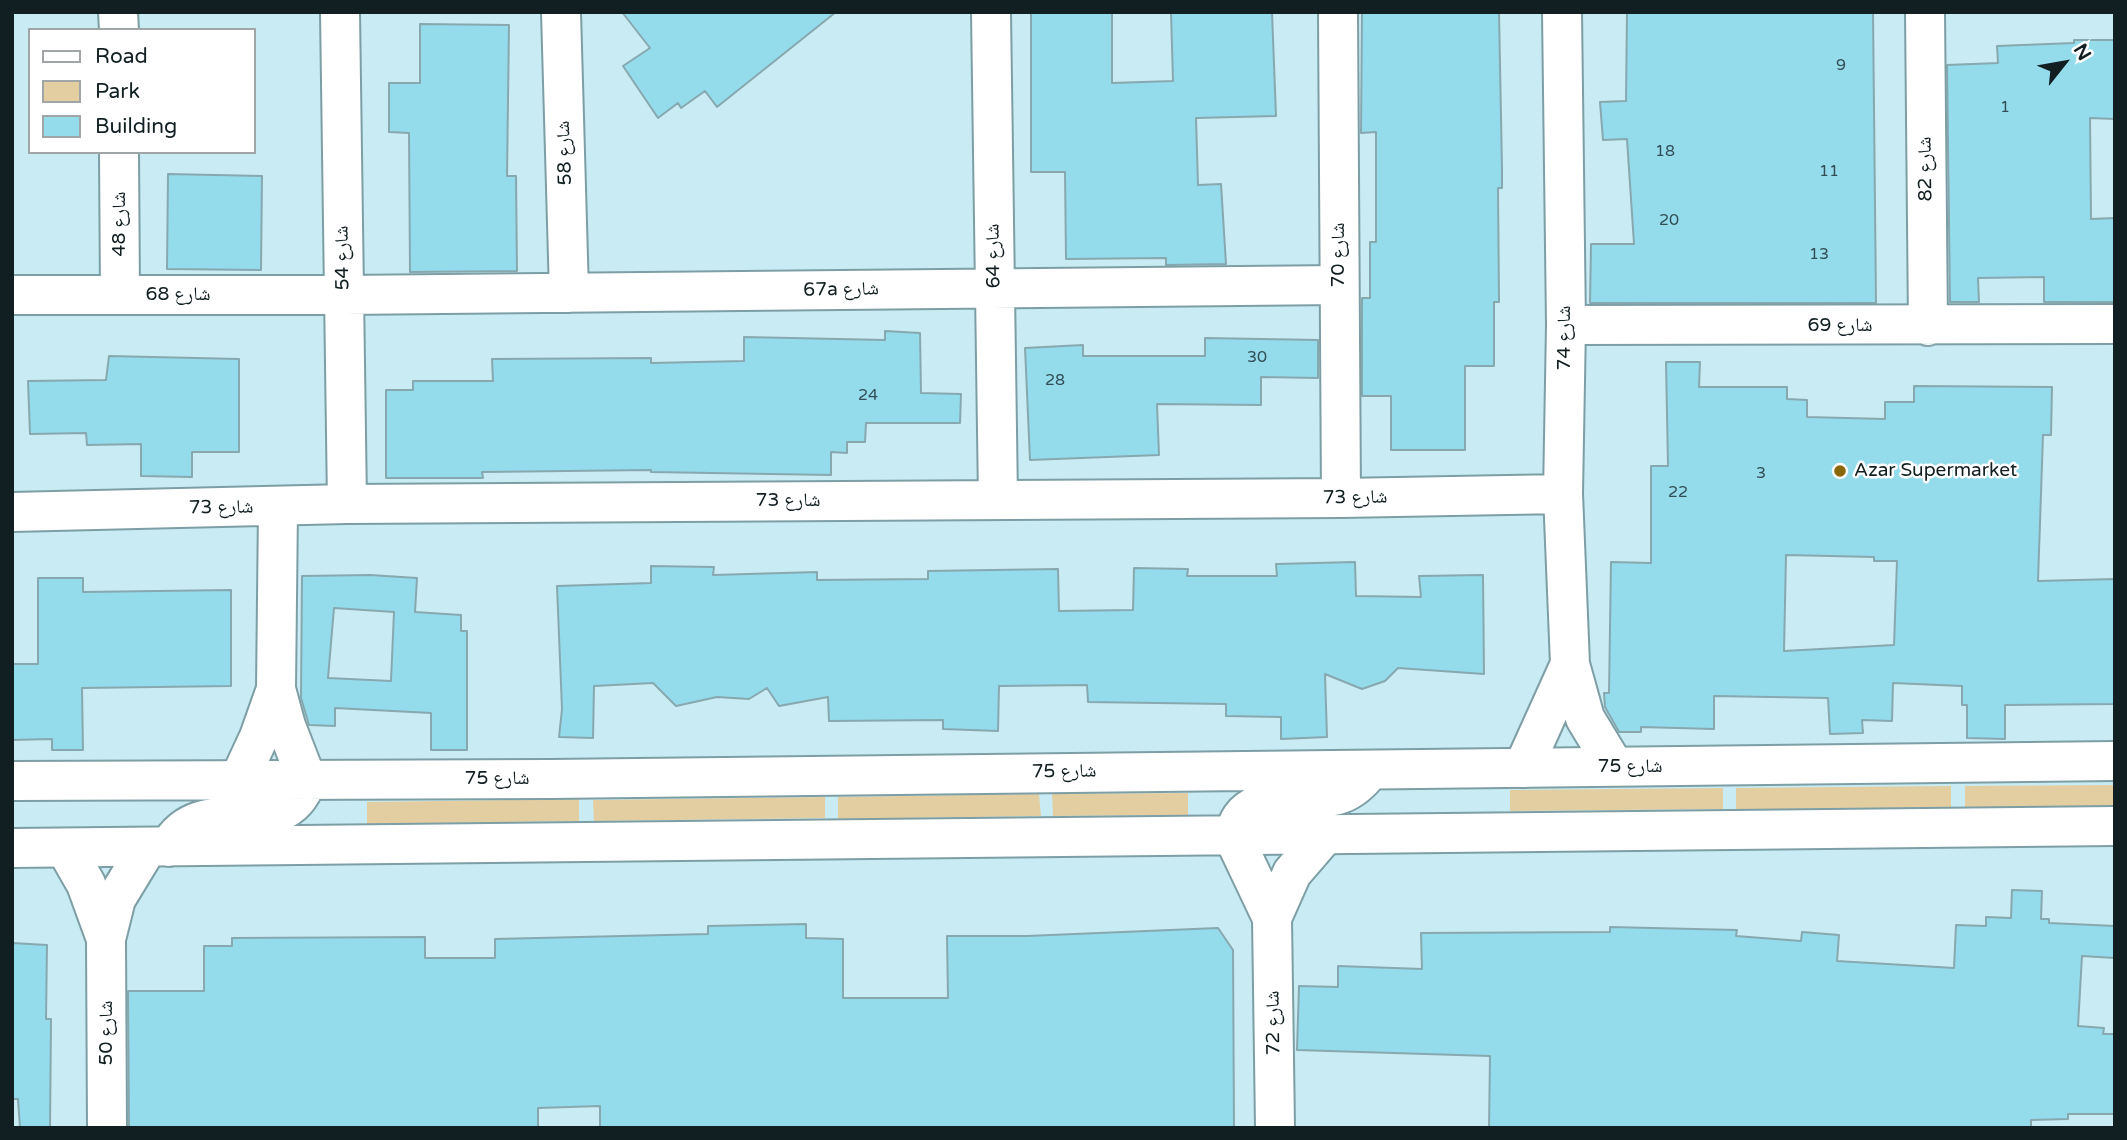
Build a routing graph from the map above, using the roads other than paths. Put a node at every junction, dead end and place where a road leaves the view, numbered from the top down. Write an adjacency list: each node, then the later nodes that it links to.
1 (340, 12): 13 (street, شارع 54)
2 (561, 12): 10 (street, شارع 58)
3 (991, 12): 9 (street, شارع 64)
4 (1338, 12): 8 (street, شارع 70)
5 (1562, 12): 15 (street, شارع 74)
6 (1925, 12): 16 (street, شارع 82)
7 (119, 154): 12 (street, شارع 48)
8 (1339, 285): 9 (street, 67a شارع); 18 (street, شارع 70)
9 (995, 288): 10 (street, 67a شارع); 19 (street, شارع 64)
10 (569, 293): 13 (street, 67a شارع)
11 (12, 295): 12 (street, شارع 68)
12 (120, 295): 13 (street, شارع 68)
13 (344, 295): 20 (street, شارع 54)
14 (2115, 324): 16 (street, شارع 69)
15 (1566, 325): 16 (street, شارع 69); 17 (street, شارع 74)
16 (1928, 326)
17 (1563, 494): 18 (street, شارع 73); 23 (street, شارع 74)
18 (1341, 498): 19 (street, شارع 73)
19 (998, 500): 20 (street, شارع 73)
20 (347, 504): 21 (street, شارع 73)
21 (278, 508): 22 (street, شارع 73); 24 (street)
22 (12, 512)
23 (1570, 664): 26 (street, شارع 74); 27 (street, شارع 74)
24 (276, 689): 29 (street); 30 (street)
25 (2115, 761): 26 (street, شارع 75)
26 (1614, 766): 27 (street, شارع 75)
27 (1523, 768): 28 (street, شارع 75)
28 (1370, 770): 30 (street, شارع 75); 34 (street)
29 (240, 778): 30 (street, شارع 75); 31 (street, شارع 75)
30 (307, 780): 35 (street, شارع 50)
31 (12, 781)
32 (2115, 825): 33 (street)
33 (1324, 836): 34 (street); 38 (street, شارع 72)
34 (1234, 838): 35 (street); 38 (street, شارع 72)
35 (158, 847): 37 (street); 39 (street, شارع 50)
36 (12, 848): 37 (street)
37 (66, 849): 39 (street, شارع 50)
38 (1272, 918): 41 (street, شارع 72)
39 (106, 939): 40 (street, شارع 50)
40 (107, 1128)
41 (1275, 1128)

